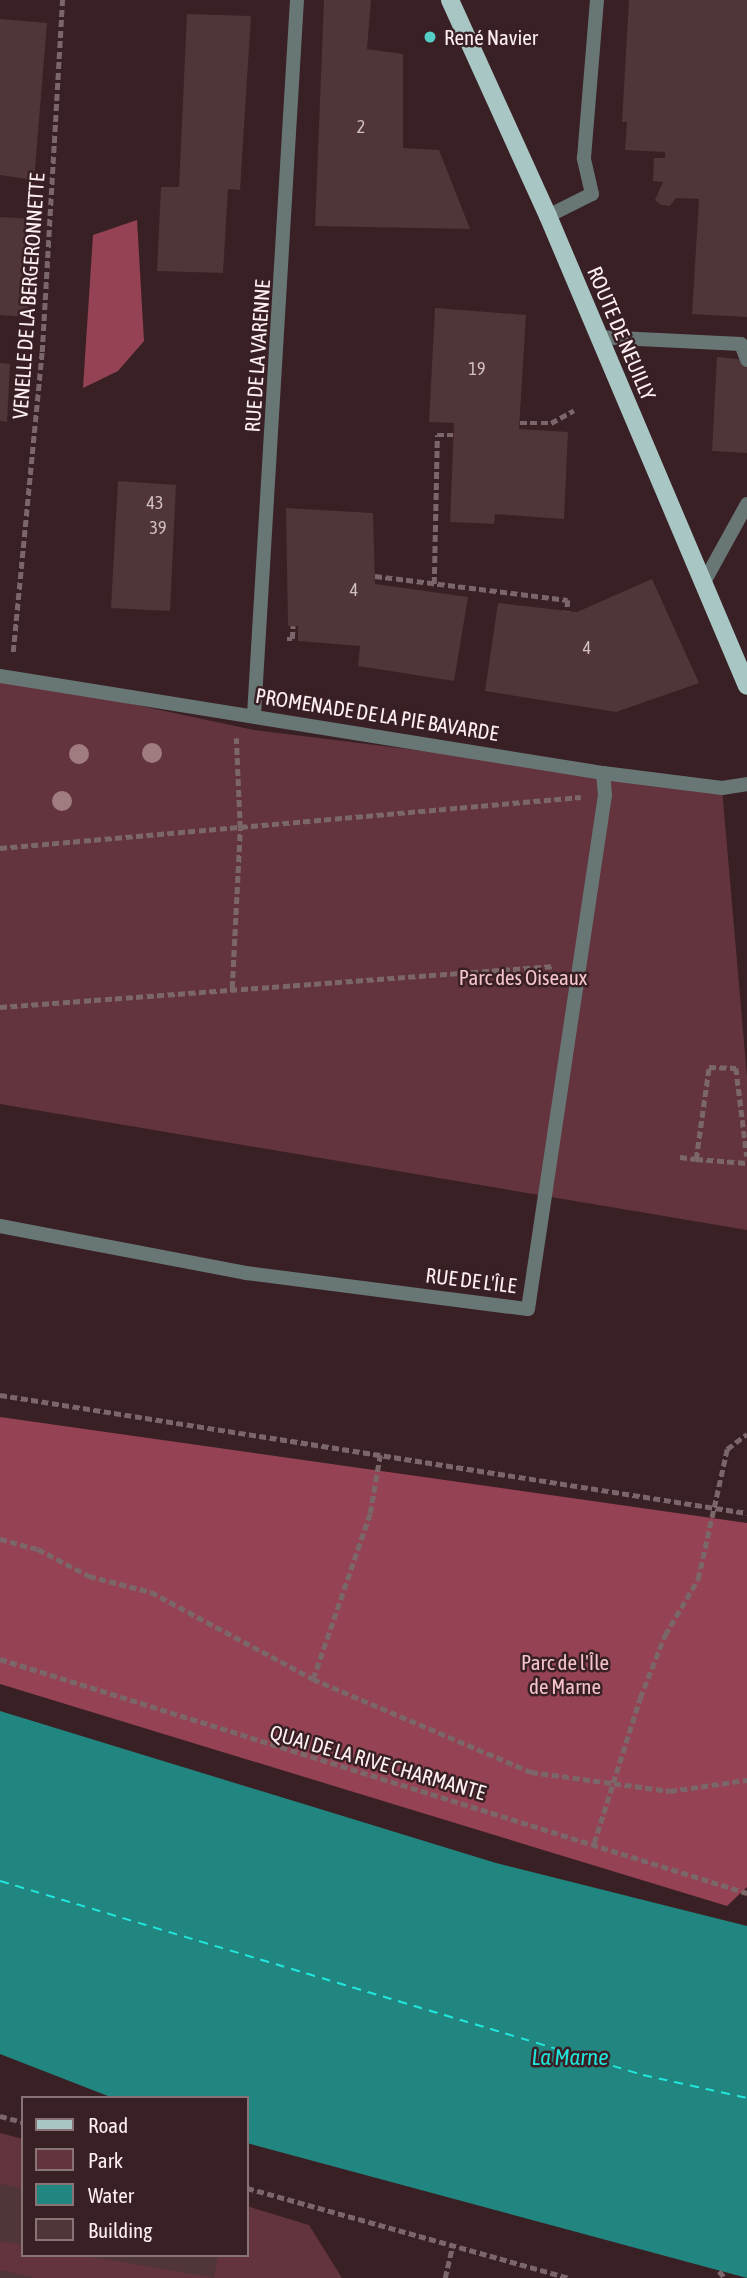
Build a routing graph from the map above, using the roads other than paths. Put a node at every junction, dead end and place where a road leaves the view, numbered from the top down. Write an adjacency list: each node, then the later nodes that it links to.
1 (297, 0): 11 (street, RUE DE LA VARENNE)
2 (450, 0): 4 (main road, ROUTE DE NEUILLY)
3 (597, 0): 4 (street)
4 (548, 216): 5 (main road, ROUTE DE NEUILLY)
5 (598, 337): 6 (street); 8 (main road, ROUTE DE NEUILLY)
6 (747, 359)
7 (747, 504): 8 (street)
8 (704, 582): 10 (main road, ROUTE DE NEUILLY)
9 (5, 677): 11 (street, PROMENADE DE LA PIE BAVARDE)
10 (747, 686)
11 (254, 715): 12 (street, PROMENADE DE LA PIE BAVARDE)
12 (603, 773): 13 (street, PROMENADE DE LA PIE BAVARDE); 14 (street, RUE DE L'ÎLE)
13 (747, 784)
14 (0, 1226)

